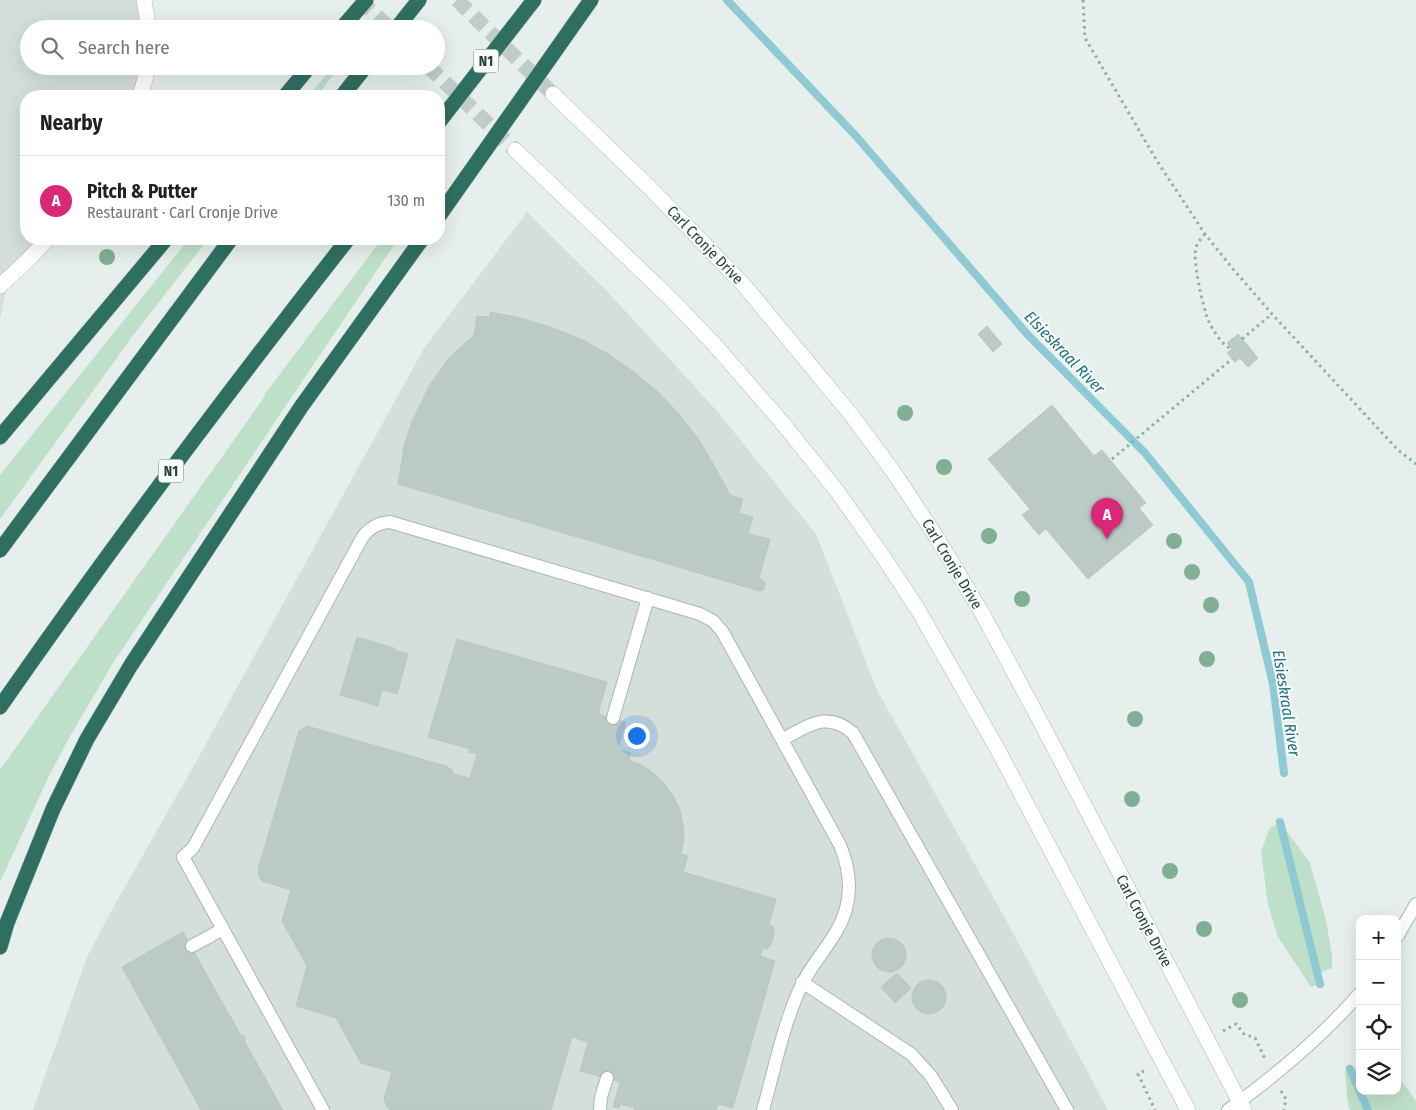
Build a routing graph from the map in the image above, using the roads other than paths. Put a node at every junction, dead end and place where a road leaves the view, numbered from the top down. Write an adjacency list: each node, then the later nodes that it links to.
1 (144, 0): 6 (main road)
2 (366, 0): 7 (highway)
3 (419, 0): 8 (highway)
4 (534, 0): 16 (highway, N1)
5 (592, 0): 18 (highway)
6 (147, 20)
7 (349, 20)
8 (403, 20)
9 (146, 75): 12 (main road)
10 (302, 75): 13 (highway)
11 (359, 75): 14 (highway)
12 (142, 90)
13 (290, 90)
14 (347, 90)
15 (553, 94): 39 (main road, Carl Cronje Drive)
16 (445, 114)
17 (515, 150): 45 (main road)
18 (445, 208)
19 (42, 245): 24 (main road)
20 (161, 245): 25 (highway)
21 (227, 245): 26 (highway)
22 (343, 245): 28 (highway, N1)
23 (418, 245): 35 (highway)
24 (0, 286)
25 (0, 437)
26 (0, 550)
27 (648, 598): 29 (lane); 30 (lane); 32 (lane)
28 (0, 707)
29 (613, 718)
30 (783, 739): 36 (lane); 44 (lane)
31 (1416, 904): 33 (lane)
32 (223, 929): 34 (lane); 40 (lane)
33 (1401, 930)
34 (192, 946)
35 (0, 947)
36 (802, 982): 42 (lane); 43 (lane)
37 (1356, 998): 39 (lane)
38 (606, 1078): 41 (lane)
39 (1237, 1107)
40 (323, 1110)
41 (600, 1110)
42 (763, 1110)
43 (952, 1110)
44 (1067, 1110)
45 (1188, 1110)

